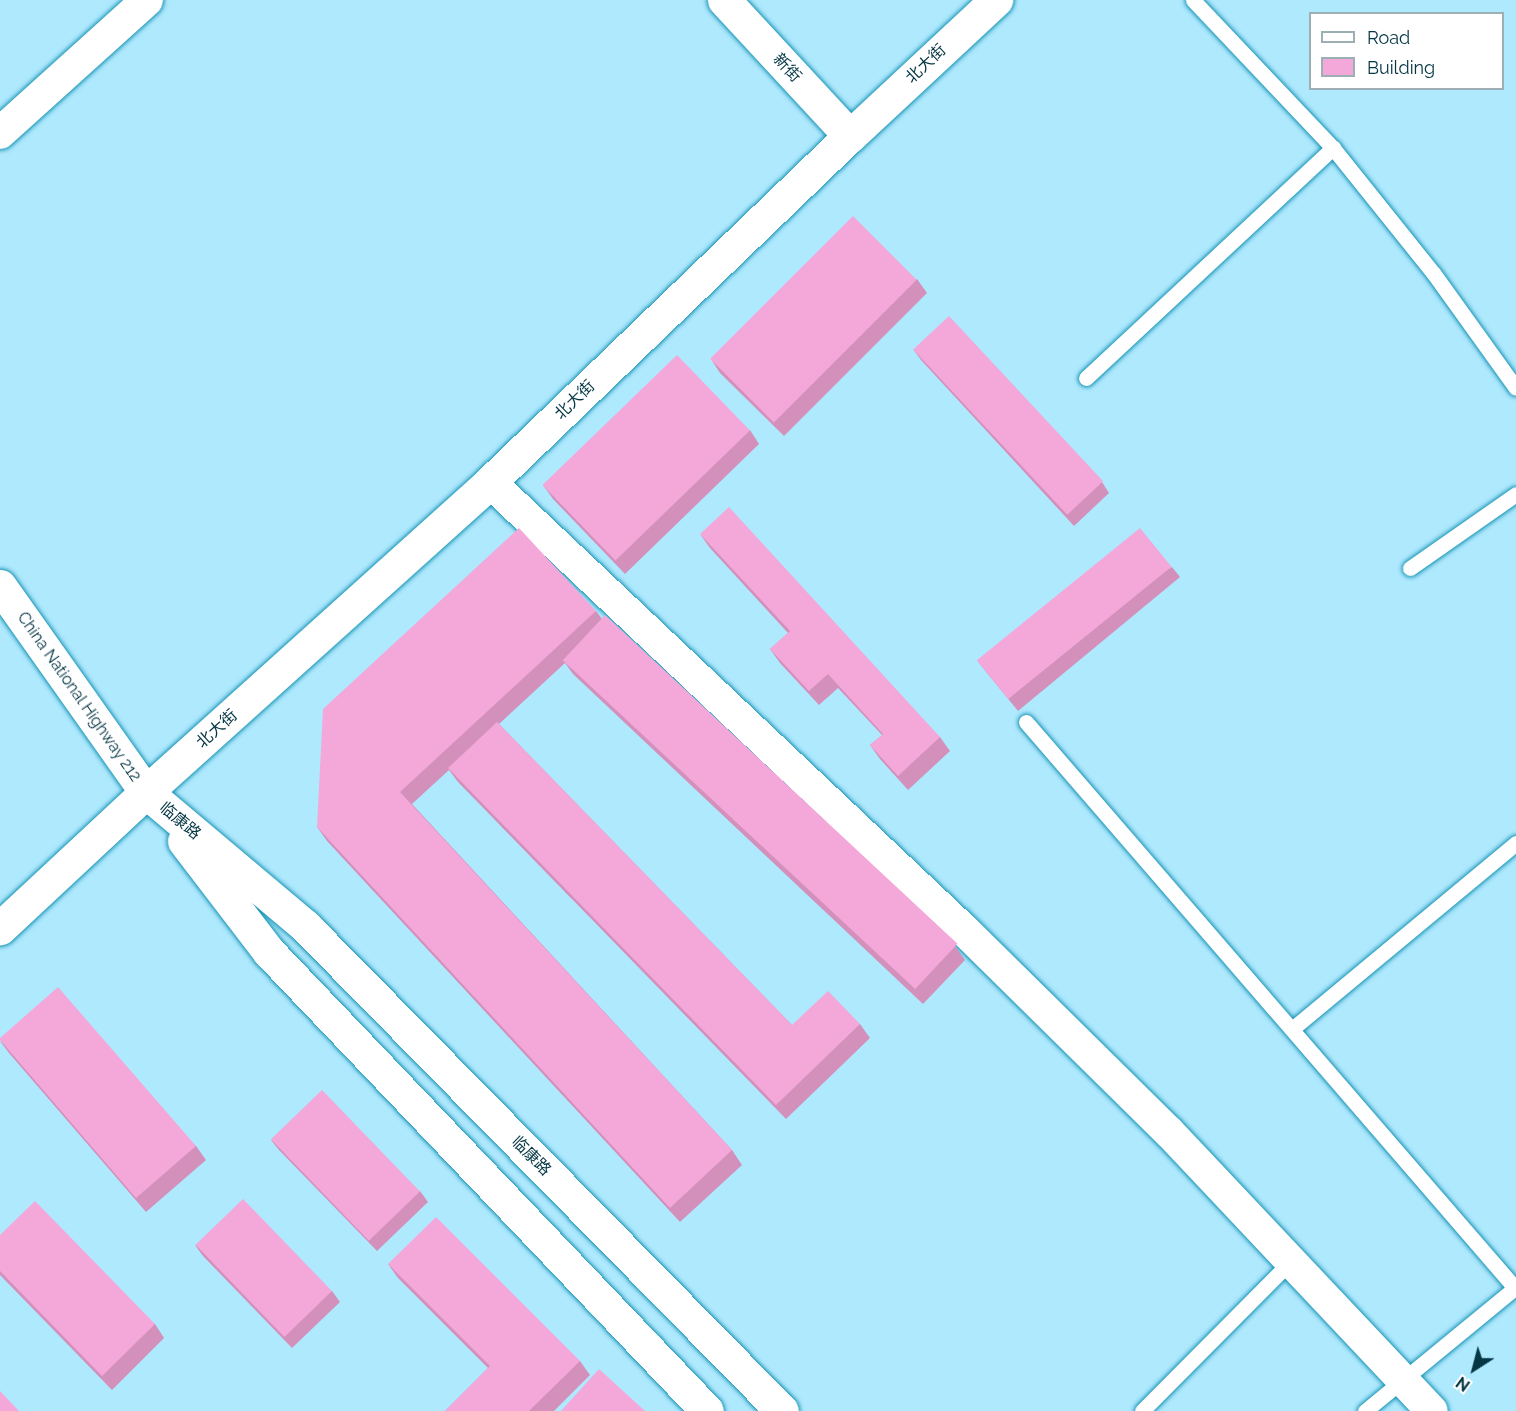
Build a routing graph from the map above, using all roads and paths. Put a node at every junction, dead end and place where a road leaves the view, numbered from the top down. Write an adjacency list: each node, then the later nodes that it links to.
1 (147, 0): 5 (street)
2 (724, 0): 6 (main road, 新街)
3 (996, 0): 6 (main road, 北大街)
4 (1193, 0): 7 (lane)
5 (0, 133)
6 (850, 136): 10 (main road, 北大街)
7 (1333, 148): 8 (lane); 9 (lane)
8 (1086, 378)
9 (1516, 388)
10 (490, 482): 15 (main road, 北大街); 19 (street)
11 (1516, 494): 12 (lane)
12 (1410, 568)
13 (0, 586): 15 (main road, China National Highway 212)
14 (1026, 722): 18 (lane)
15 (146, 792): 17 (main road, China National Highway 212); 22 (main road, 临康路); 23 (main road, 临康路)
16 (1516, 843): 18 (lane)
17 (0, 928)
18 (1292, 1029): 20 (lane)
19 (1291, 1262): 21 (street); 24 (lane)
20 (1516, 1287): 21 (lane)
21 (1402, 1379): 25 (lane); 26 (street)
22 (706, 1411)
23 (782, 1411)
24 (1142, 1411)
25 (1365, 1411)
26 (1432, 1411)

